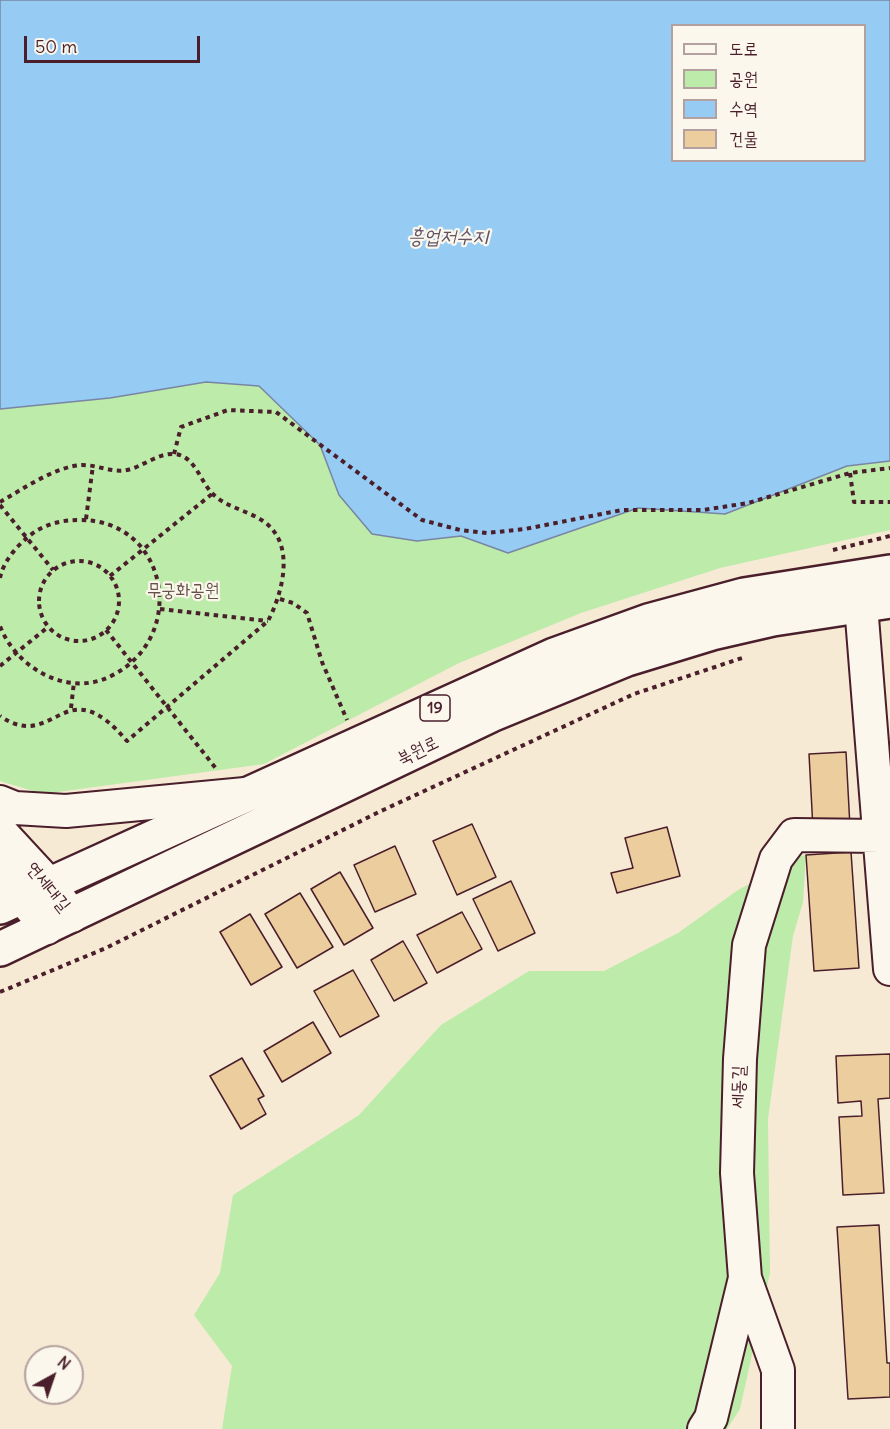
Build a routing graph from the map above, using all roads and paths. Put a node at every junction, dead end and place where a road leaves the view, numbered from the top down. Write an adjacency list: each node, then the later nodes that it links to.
1 (174, 454): 2 (path); 4 (path); 5 (path)
2 (93, 465): 7 (path); 8 (path)
3 (890, 468): 4 (path)
4 (850, 473): 6 (path)
5 (213, 494): 10 (path); 15 (path)
6 (890, 502)
7 (0, 504): 9 (path)
8 (86, 519): 9 (path); 10 (path)
9 (26, 537): 11 (path); 13 (path)
10 (143, 550): 12 (path); 16 (path)
11 (53, 570): 12 (path); 19 (path)
12 (110, 576): 20 (path)
13 (0, 578)
14 (882, 588): 31 (street); 32 (main road, 북원로 / 19); 39 (main road, 북원로 / 19)
15 (279, 599): 17 (path); 29 (path)
16 (160, 609): 17 (path); 23 (path)
17 (268, 621): 26 (path)
18 (0, 626): 21 (path)
19 (48, 627): 20 (path); 21 (path)
20 (106, 630): 23 (path)
21 (15, 653): 24 (path); 25 (path)
22 (752, 655): 42 (path)
23 (133, 663): 25 (path); 26 (path)
24 (0, 666)
25 (74, 682): 27 (path)
26 (169, 708): 27 (path); 30 (path)
27 (71, 709): 28 (path)
28 (0, 716)
29 (349, 723)
30 (223, 777)
31 (883, 784): 35 (street)
32 (252, 793): 33 (street); 37 (main road, 북원로 / 19)
33 (0, 802)
34 (0, 831): 37 (street, 연세대길)
35 (880, 836): 38 (street); 43 (street, 세동길)
36 (0, 870): 37 (street, 연세대길)
37 (23, 896): 39 (street, 연세대길)
38 (887, 912): 41 (street)
39 (60, 922): 40 (main road, 북원로 / 19)
40 (0, 950)
41 (890, 969)
42 (0, 992)
43 (745, 1278): 44 (street, 세동길); 45 (street)
44 (704, 1429)
45 (778, 1429)

